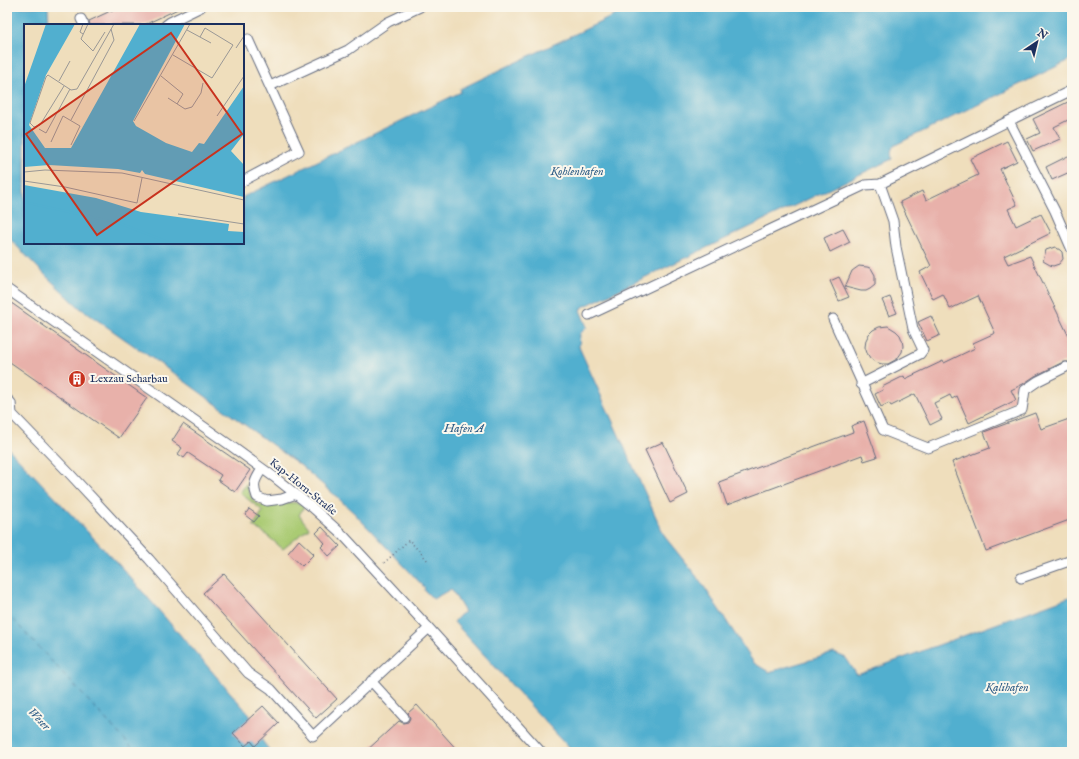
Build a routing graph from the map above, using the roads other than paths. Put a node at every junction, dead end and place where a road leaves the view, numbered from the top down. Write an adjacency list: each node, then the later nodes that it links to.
1 (201, 7): 3 (street)
2 (420, 7): 5 (street)
3 (167, 24)
4 (244, 41): 5 (street)
5 (270, 86): 8 (street)
6 (1072, 90): 7 (street)
7 (1009, 121): 9 (street); 10 (street)
8 (244, 180)
9 (880, 184): 12 (street); 15 (street)
10 (1072, 250)
11 (7, 288): 17 (street, Kap-Horn-Straße)
12 (589, 315)
13 (833, 319): 15 (street)
14 (1066, 367): 15 (street)
15 (861, 384)
16 (7, 399): 22 (street)
17 (262, 469): 18 (street, Kap-Horn-Straße); 18 (street)
18 (296, 494): 21 (street, Kap-Horn-Straße)
19 (1072, 560): 20 (street)
20 (1021, 578)
21 (429, 628): 22 (street); 24 (street, Kap-Horn-Straße)
22 (371, 682): 23 (street)
23 (404, 717)
24 (541, 752)

